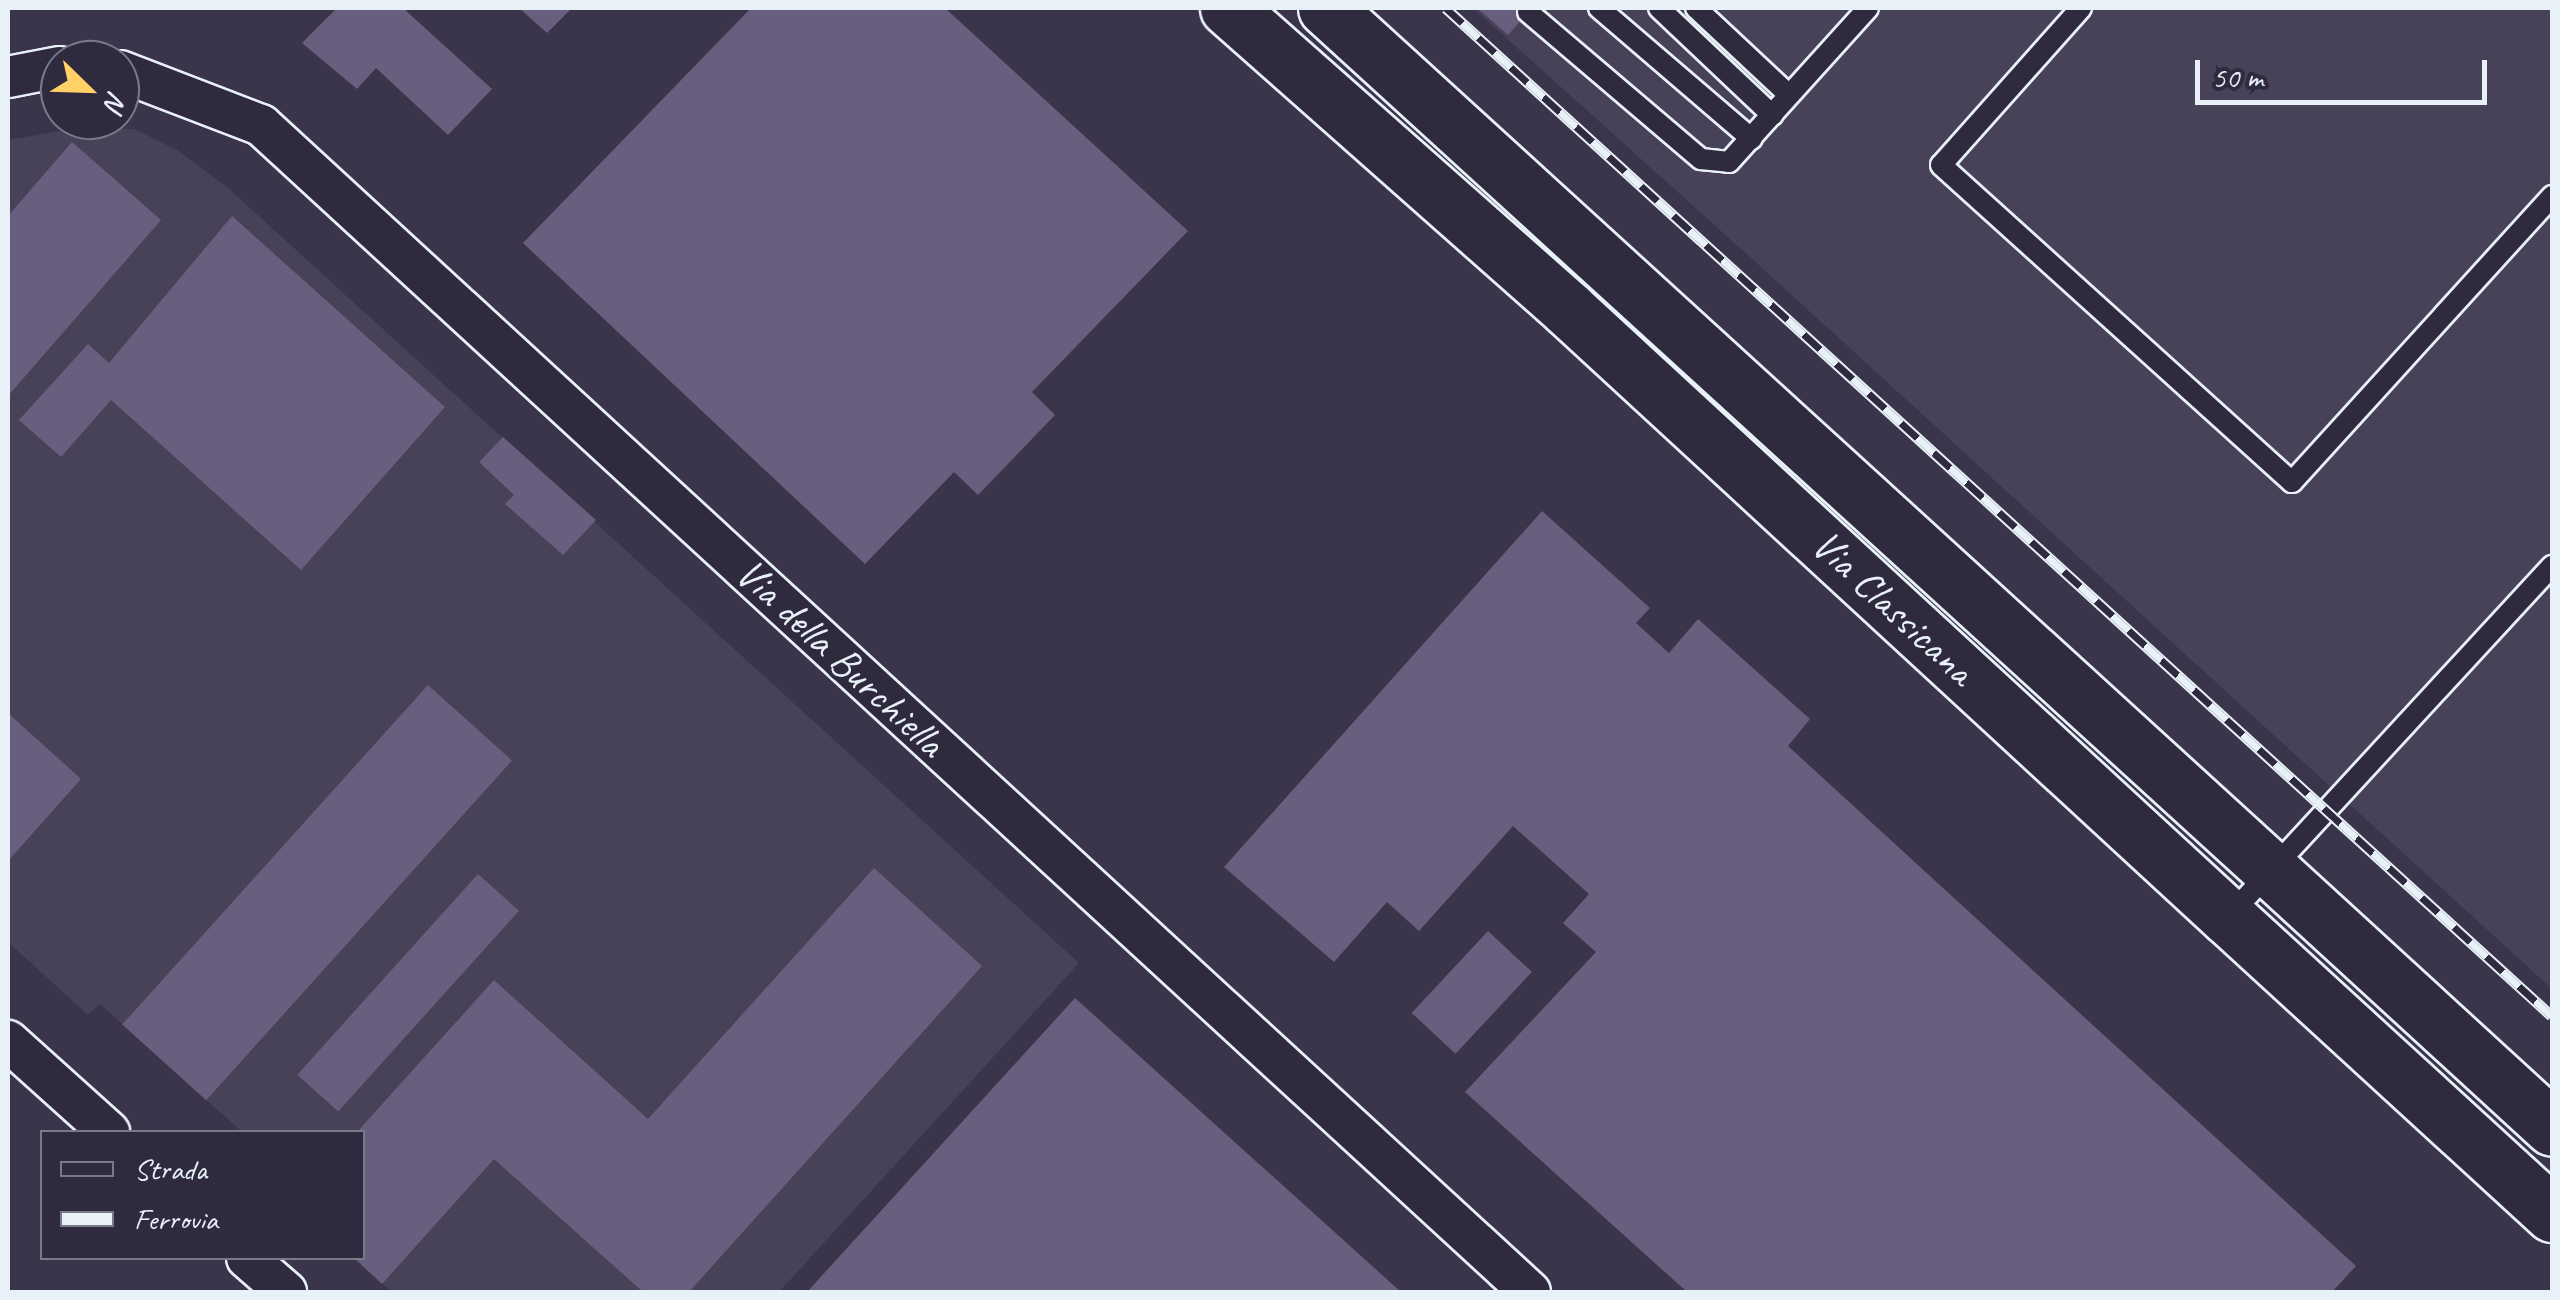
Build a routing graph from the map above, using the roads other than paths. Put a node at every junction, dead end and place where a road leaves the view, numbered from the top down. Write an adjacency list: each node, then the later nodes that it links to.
1 (1228, 8): 18 (main road, Via Classicana)
2 (1326, 8): 17 (main road, Via Classicana)
3 (1600, 8): 14 (lane)
4 (1658, 8): 13 (lane)
5 (1696, 8): 12 (lane)
6 (1868, 8): 12 (lane)
7 (2080, 8): 15 (lane)
8 (1528, 12): 14 (lane)
9 (40, 70): 10 (street)
10 (8, 76)
11 (140, 80): 25 (street, Via della Burchiella)
12 (1789, 94): 13 (lane)
13 (1772, 115): 14 (lane)
14 (1752, 139)
15 (2552, 196)
16 (2552, 566): 17 (lane)
17 (2272, 871): 18 (lane); 20 (main road, Via Classicana)
18 (2228, 918): 22 (main road, Via Classicana)
19 (8, 1041): 21 (street)
20 (2552, 1128)
21 (106, 1130)
22 (2552, 1214)
23 (249, 1260): 24 (street)
24 (286, 1292)
25 (1530, 1292)

